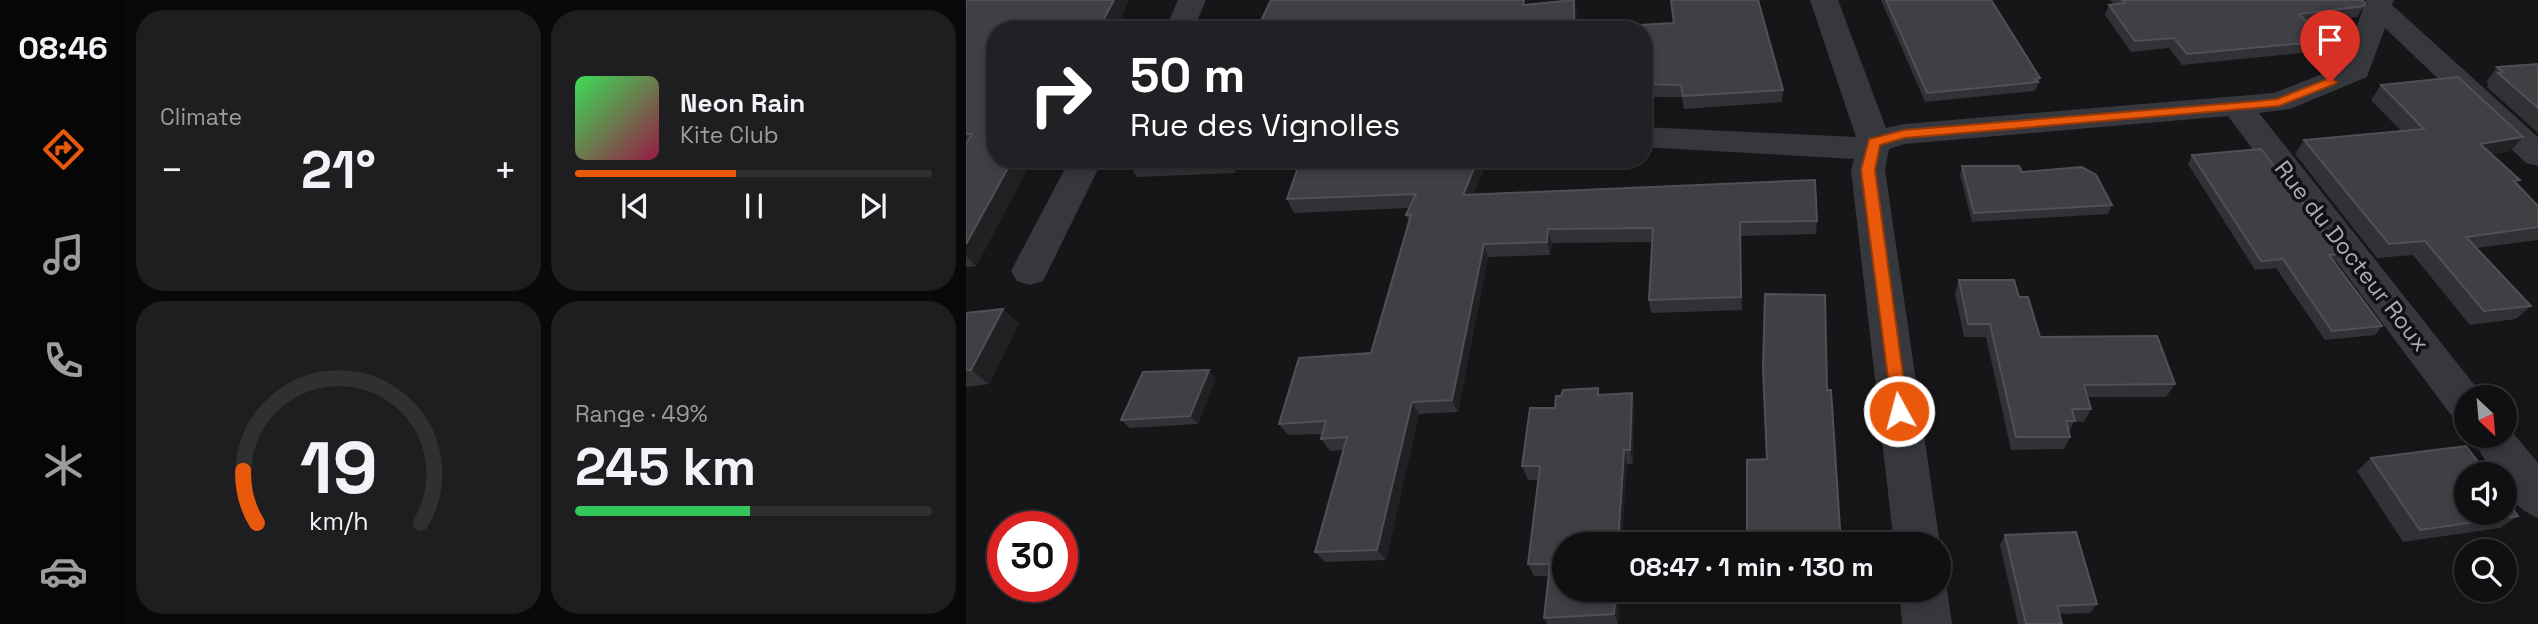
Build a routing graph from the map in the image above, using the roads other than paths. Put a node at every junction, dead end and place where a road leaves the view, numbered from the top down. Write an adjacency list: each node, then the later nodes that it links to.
1 (1192, 0): 4 (street)
2 (1824, 0): 7 (street)
3 (2379, 3): 5 (street); 8 (street)
4 (1183, 21)
5 (2238, 108): 7 (street); 11 (street, Rue du Docteur Roux)
6 (1652, 137): 7 (street)
7 (1874, 142): 14 (street)
8 (2538, 156)
9 (1082, 168): 10 (street)
10 (1030, 271)
11 (2454, 387)
12 (2500, 448): 13 (street)
13 (2538, 497)
14 (1915, 532)
15 (1924, 602): 16 (street)
16 (1927, 624)

